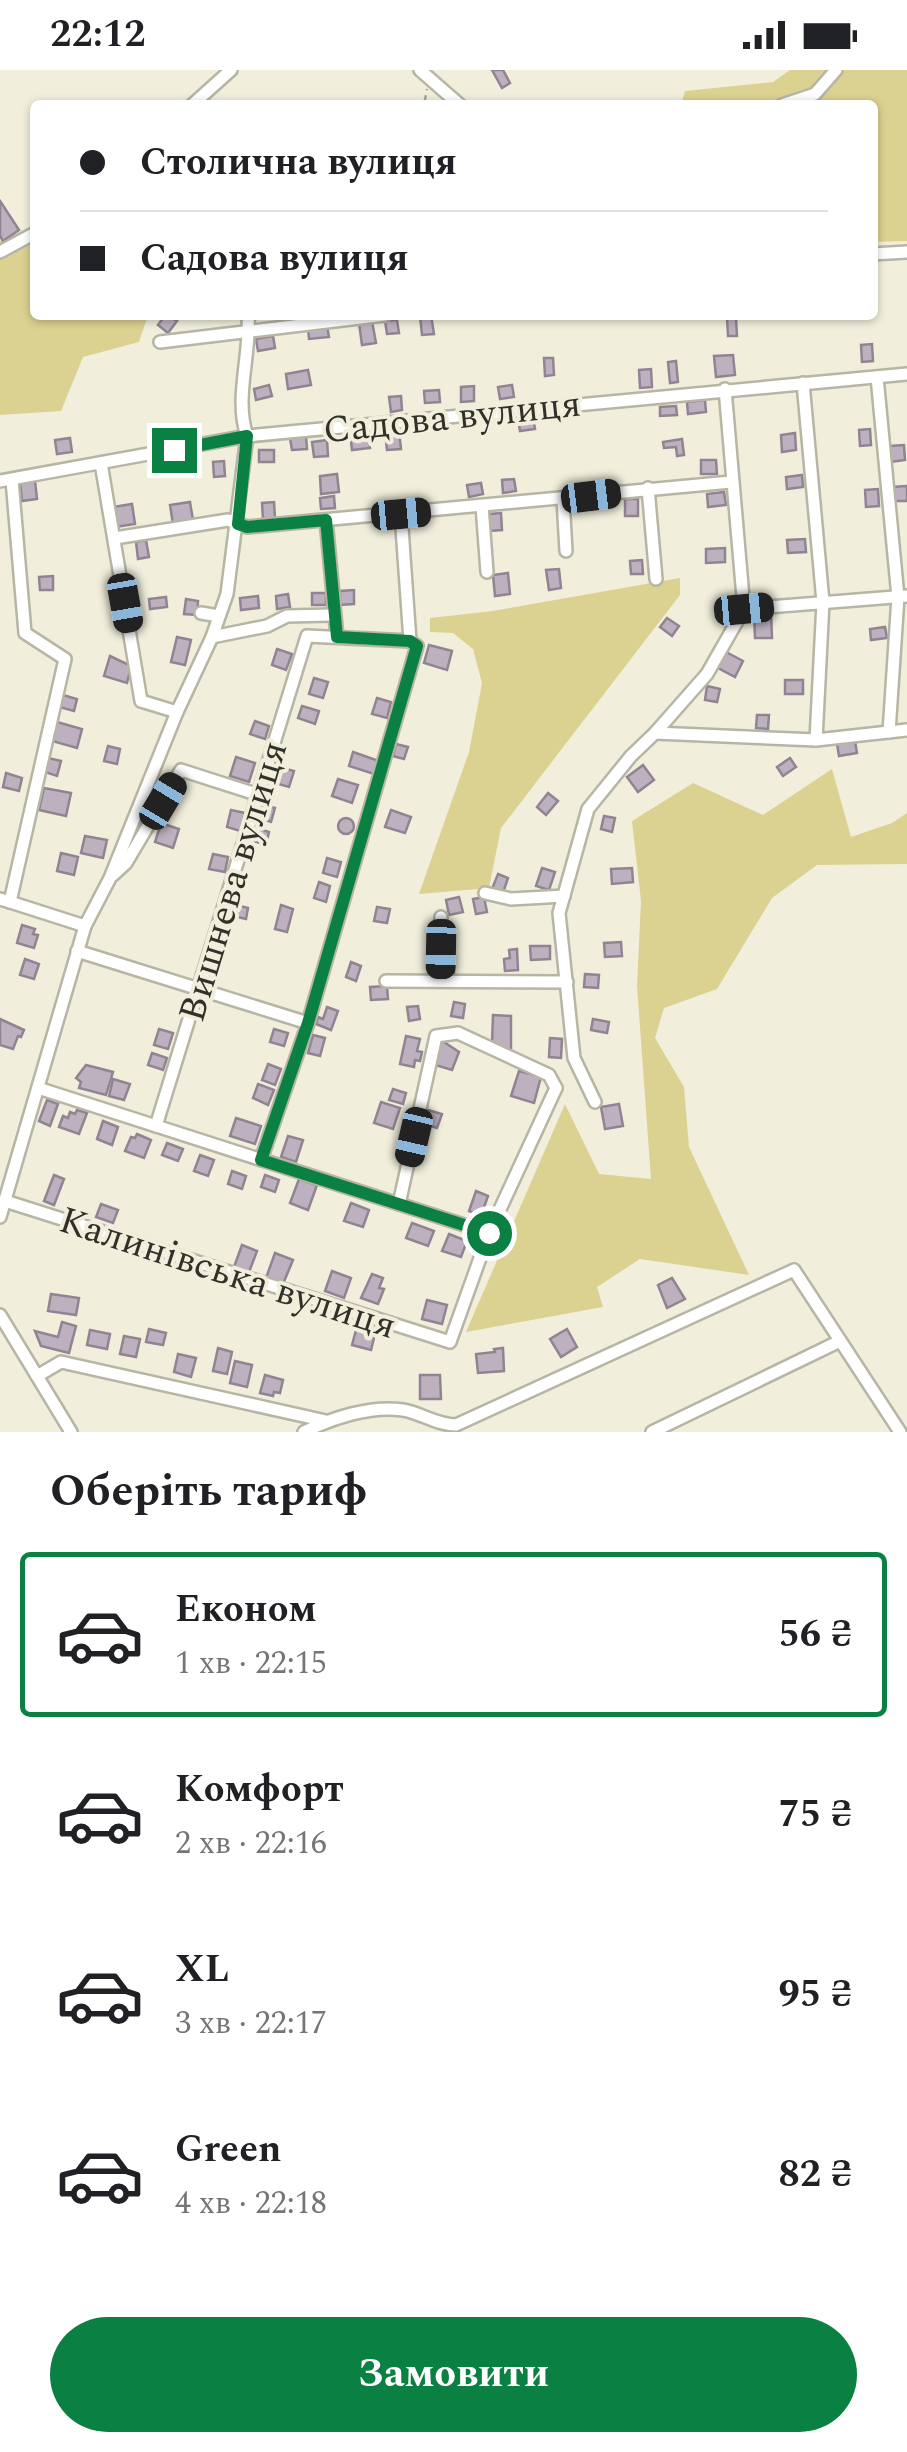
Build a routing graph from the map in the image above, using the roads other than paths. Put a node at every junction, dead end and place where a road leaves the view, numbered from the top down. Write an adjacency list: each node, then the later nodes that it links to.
1 (232, 70): 4 (street)
2 (420, 70): 5 (street)
3 (836, 70): 6 (street)
4 (198, 100)
5 (454, 100)
6 (797, 100)
7 (30, 236): 8 (street)
8 (0, 252)
9 (907, 252): 10 (street)
10 (878, 254)
11 (248, 320): 13 (street)
12 (346, 320): 13 (street)
13 (249, 332): 14 (street); 19 (street)
14 (160, 342)
15 (907, 374): 16 (street, Садова вулиця)
16 (878, 377): 17 (street, Садова вулиця); 33 (street)
17 (803, 383): 18 (street, Садова вулиця); 34 (street)
18 (725, 389): 19 (street, Садова вулиця); 22 (street)
19 (247, 436): 20 (street, Садова вулиця); 28 (street)
20 (102, 463): 21 (street, Садова вулиця); 29 (street)
21 (6, 480): 51 (street)
22 (731, 482): 23 (street); 35 (street)
23 (648, 488): 24 (street); 32 (street)
24 (563, 499): 25 (street); 30 (street)
25 (482, 506): 26 (street); 31 (street)
26 (401, 514): 27 (street); 41 (street)
27 (326, 520): 28 (street); 40 (street)
28 (238, 524): 29 (street); 38 (street)
29 (115, 538): 42 (street)
30 (566, 550)
31 (487, 572)
32 (656, 579)
33 (903, 596): 34 (street); 44 (street)
34 (823, 602): 35 (street); 46 (street)
35 (744, 609): 45 (street)
36 (201, 613): 38 (street)
37 (332, 615): 39 (street)
38 (219, 616): 39 (street)
39 (212, 637): 42 (street)
40 (337, 637): 41 (street); 47 (street, Вишнева вулиця)
41 (410, 641): 59 (street)
42 (178, 712): 48 (street)
43 (907, 730): 44 (street)
44 (889, 732): 46 (street)
45 (655, 733): 46 (street); 50 (street)
46 (816, 740)
47 (259, 795): 48 (street); 58 (street, Вишнева вулиця)
48 (110, 878): 53 (street)
49 (486, 893): 50 (street)
50 (564, 896): 57 (street)
51 (5, 901): 53 (street)
52 (441, 917): 56 (street)
53 (84, 926): 54 (street)
54 (77, 951): 58 (street); 60 (street)
55 (386, 981): 56 (street)
56 (440, 981): 57 (street)
57 (567, 982): 61 (street)
58 (199, 988): 59 (street); 62 (street, Вишнева вулиця)
59 (308, 1023): 63 (street)
60 (38, 1088): 62 (street); 64 (street)
61 (595, 1102)
62 (156, 1126): 63 (street)
63 (261, 1160): 65 (street)
64 (5, 1201): 66 (street); 67 (street, Калинівська вулиця)
65 (399, 1204): 67 (street); 67 (street)
66 (0, 1218)
67 (489, 1233)
68 (0, 1315): 70 (street)
69 (840, 1341): 71 (street); 74 (street); 75 (street)
70 (37, 1376): 71 (street); 72 (street)
71 (326, 1421): 73 (street)
72 (72, 1432)
73 (304, 1432)
74 (652, 1432)
75 (900, 1432)

